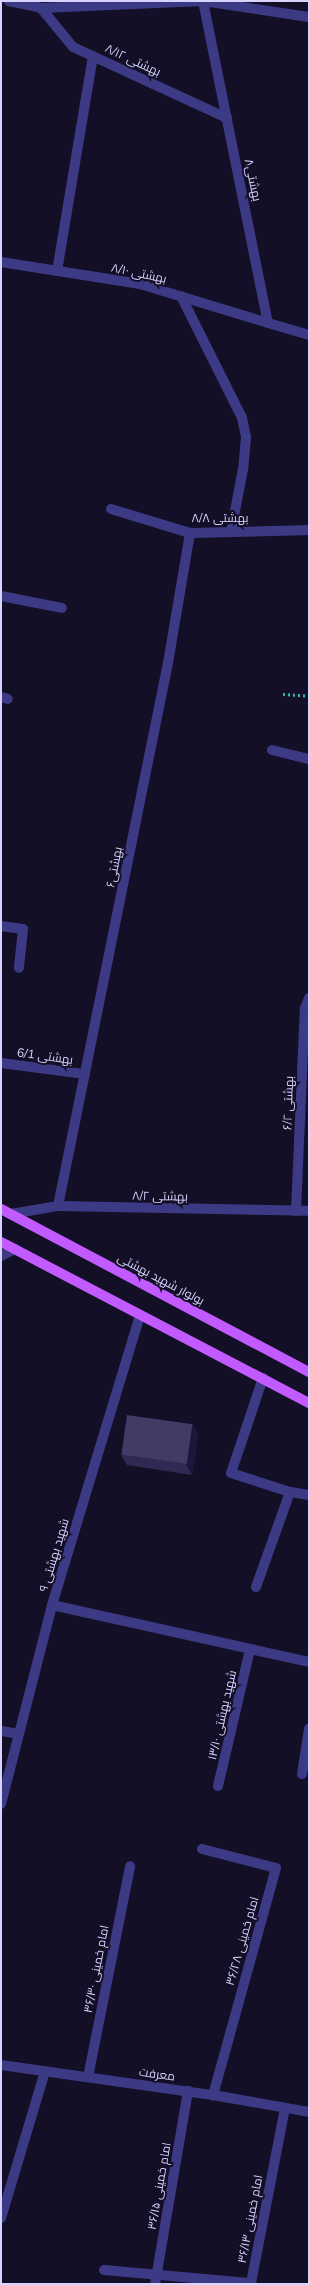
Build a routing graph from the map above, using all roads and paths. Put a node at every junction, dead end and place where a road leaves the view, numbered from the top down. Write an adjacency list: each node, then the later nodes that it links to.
1 (9, 1): 3 (street)
2 (203, 1): 3 (street); 4 (street); 6 (street, بهشتی۸)
3 (41, 8): 5 (street, بهشتی ۸/۱۲)
4 (309, 17)
5 (93, 56): 6 (street, بهشتی ۸/۱۲); 8 (street)
6 (227, 118): 10 (street, بهشتی۸)
7 (1, 262): 8 (street, بهشتی ۸/۱۰)
8 (57, 271): 9 (street, بهشتی ۸/۱۰)
9 (181, 296): 10 (street, بهشتی ۸/۱۰); 14 (street)
10 (268, 323): 11 (street)
11 (309, 335)
12 (111, 509): 15 (street, بهشتی ۸/۸)
13 (309, 530): 14 (street, بهشتی ۸/۸)
14 (231, 532): 15 (street, بهشتی ۸/۸)
15 (190, 533): 26 (street, بهشتی۶)
16 (1, 596): 17 (street)
17 (62, 608)
18 (283, 694): 19 (path)
19 (309, 696)
20 (272, 750): 21 (street)
21 (309, 759)
22 (1, 926): 23 (street)
23 (19, 968)
24 (309, 998): 29 (street, بهشتی ۶/۲)
25 (1, 1063): 26 (street, بهشتی 6/1)
26 (85, 1074): 27 (street, بهشتی۶)
27 (58, 1206): 29 (street, بهشتی ۸/۲); 31 (street, بهشتی ۸/۲)
28 (1, 1209): 31 (main road, بولوار شهید بهشتی)
29 (296, 1211): 30 (street, بهشتی ۸/۲)
30 (309, 1211)
31 (11, 1214): 36 (main road, بولوار شهید بهشتی)
32 (1, 1242): 33 (main road)
33 (15, 1249): 34 (street); 35 (main road)
34 (1, 1256)
35 (140, 1315): 37 (main road); 42 (street, شهید بهشتی ۹)
36 (309, 1372)
37 (263, 1378): 38 (main road); 39 (street)
38 (309, 1404)
39 (290, 1492): 40 (street); 41 (street)
40 (309, 1495)
41 (256, 1587)
42 (52, 1605): 43 (street); 47 (street, شهید بهشتی ۹)
43 (250, 1650): 44 (street); 49 (street, شهید بهشتی ۱۳/۱۰)
44 (309, 1662)
45 (309, 1729): 48 (street)
46 (1, 1731): 47 (street)
47 (19, 1734): 50 (street, شهید بهشتی ۹)
48 (302, 1774)
49 (218, 1786)
50 (1, 1804)
51 (202, 1849): 57 (street, امام خمینی ۳۶/۲۸)
52 (130, 1866): 55 (street, امام خمینی ۳۶/۳۰)
53 (1, 2064): 54 (street, معرفت)
54 (45, 2071): 55 (street, معرفت); 60 (street)
55 (88, 2077): 56 (street, معرفت)
56 (188, 2091): 57 (street, معرفت); 62 (street, امام خمینی ۳۶/۱۵)
57 (213, 2095): 58 (street, معرفت)
58 (285, 2108): 59 (street, معرفت); 62 (street, امام خمینی ۳۶/۱۳)
59 (309, 2112)
60 (1, 2218)
61 (104, 2270): 62 (street, امام خمینی ۳۶/۱۳)
62 (156, 2279)

